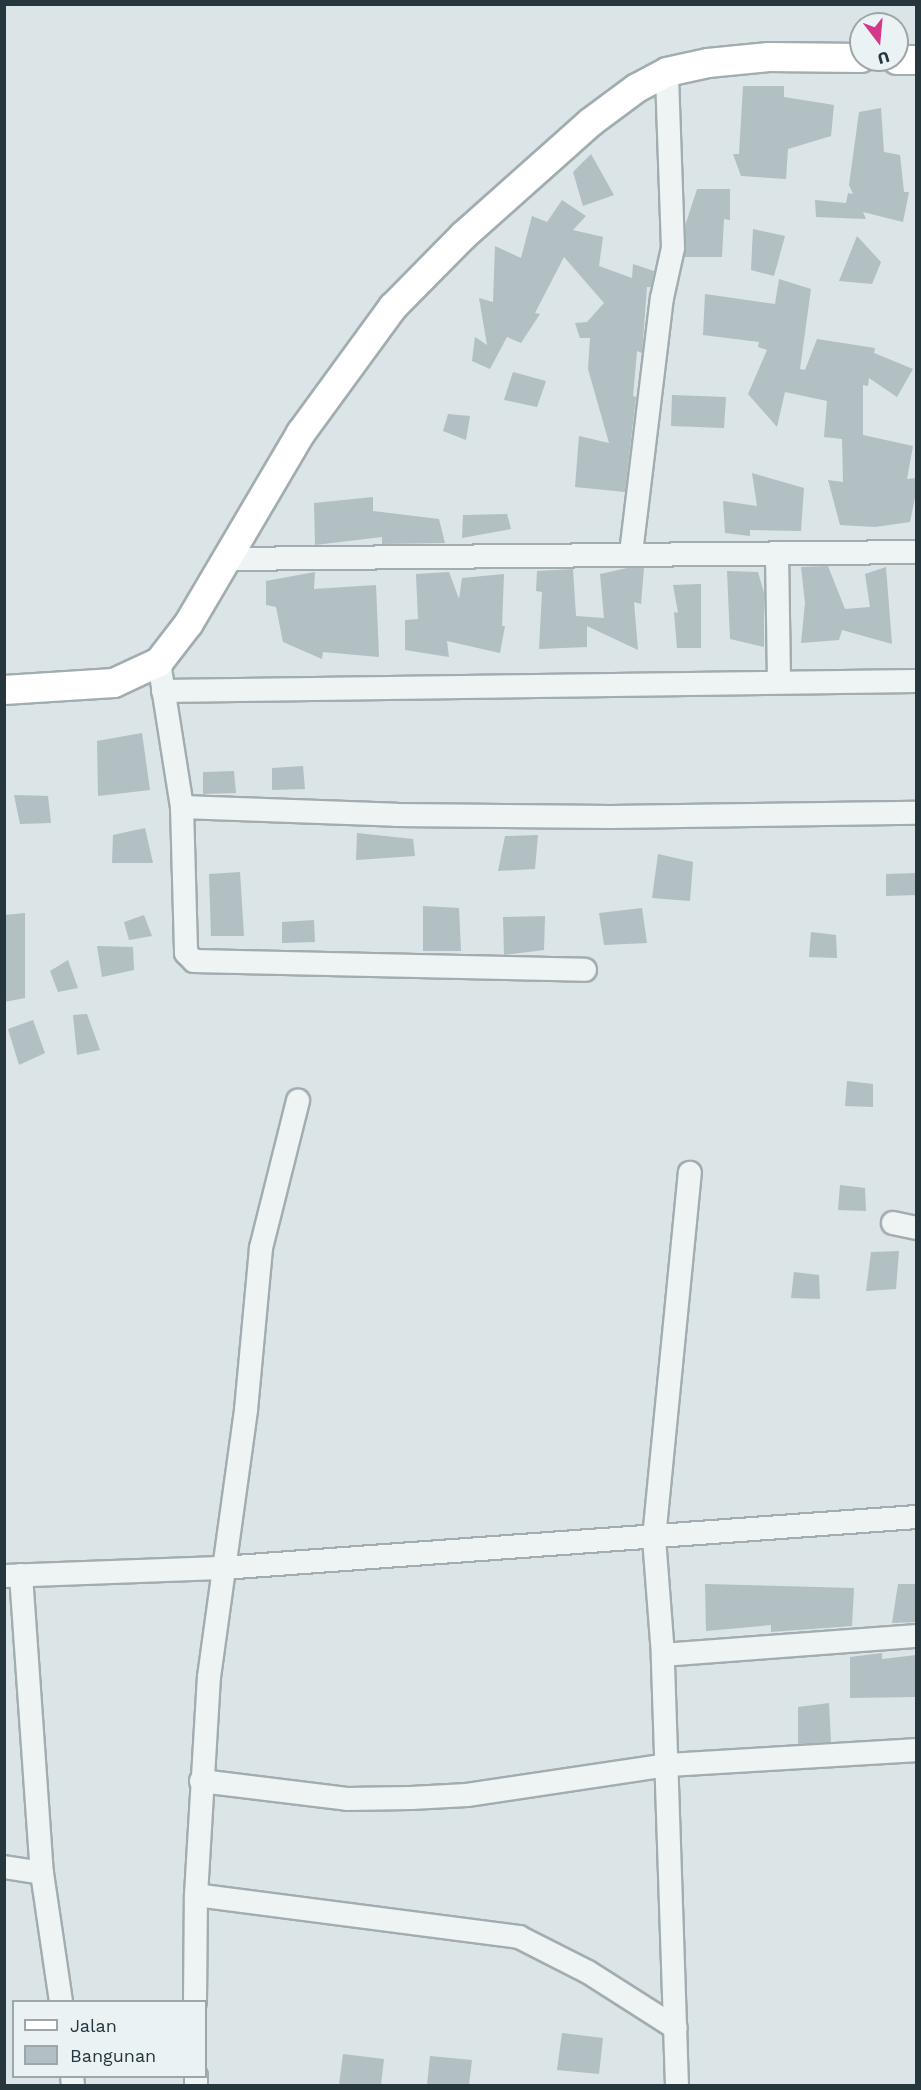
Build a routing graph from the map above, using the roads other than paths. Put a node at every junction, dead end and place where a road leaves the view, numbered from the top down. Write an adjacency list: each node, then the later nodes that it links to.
1 (849, 58): 2 (main road)
2 (667, 72): 4 (street); 6 (main road)
3 (916, 552): 5 (street)
4 (631, 553): 5 (street); 6 (street)
5 (777, 553): 9 (street)
6 (227, 559): 7 (main road)
7 (159, 662): 10 (main road); 11 (street)
8 (916, 681): 9 (street)
9 (780, 682): 11 (street)
10 (4, 690)
11 (163, 691): 12 (street)
12 (182, 807): 13 (street); 14 (street)
13 (916, 813)
14 (585, 970)
15 (298, 1101): 21 (street)
16 (690, 1173): 20 (street)
17 (894, 1223): 18 (street)
18 (916, 1228)
19 (916, 1517): 20 (street)
20 (654, 1538): 21 (street); 24 (street)
21 (222, 1568): 22 (street); 27 (street)
22 (13, 1575): 29 (street)
23 (916, 1636): 24 (street)
24 (663, 1655): 26 (street)
25 (916, 1750): 26 (street)
26 (667, 1765): 27 (street); 33 (street)
27 (201, 1782): 30 (street)
28 (4, 1867): 29 (street)
29 (42, 1873): 31 (street)
30 (196, 1895): 32 (street); 33 (street)
31 (61, 2000)
32 (195, 2000)
33 (676, 2028): 34 (street)
34 (676, 2085)

